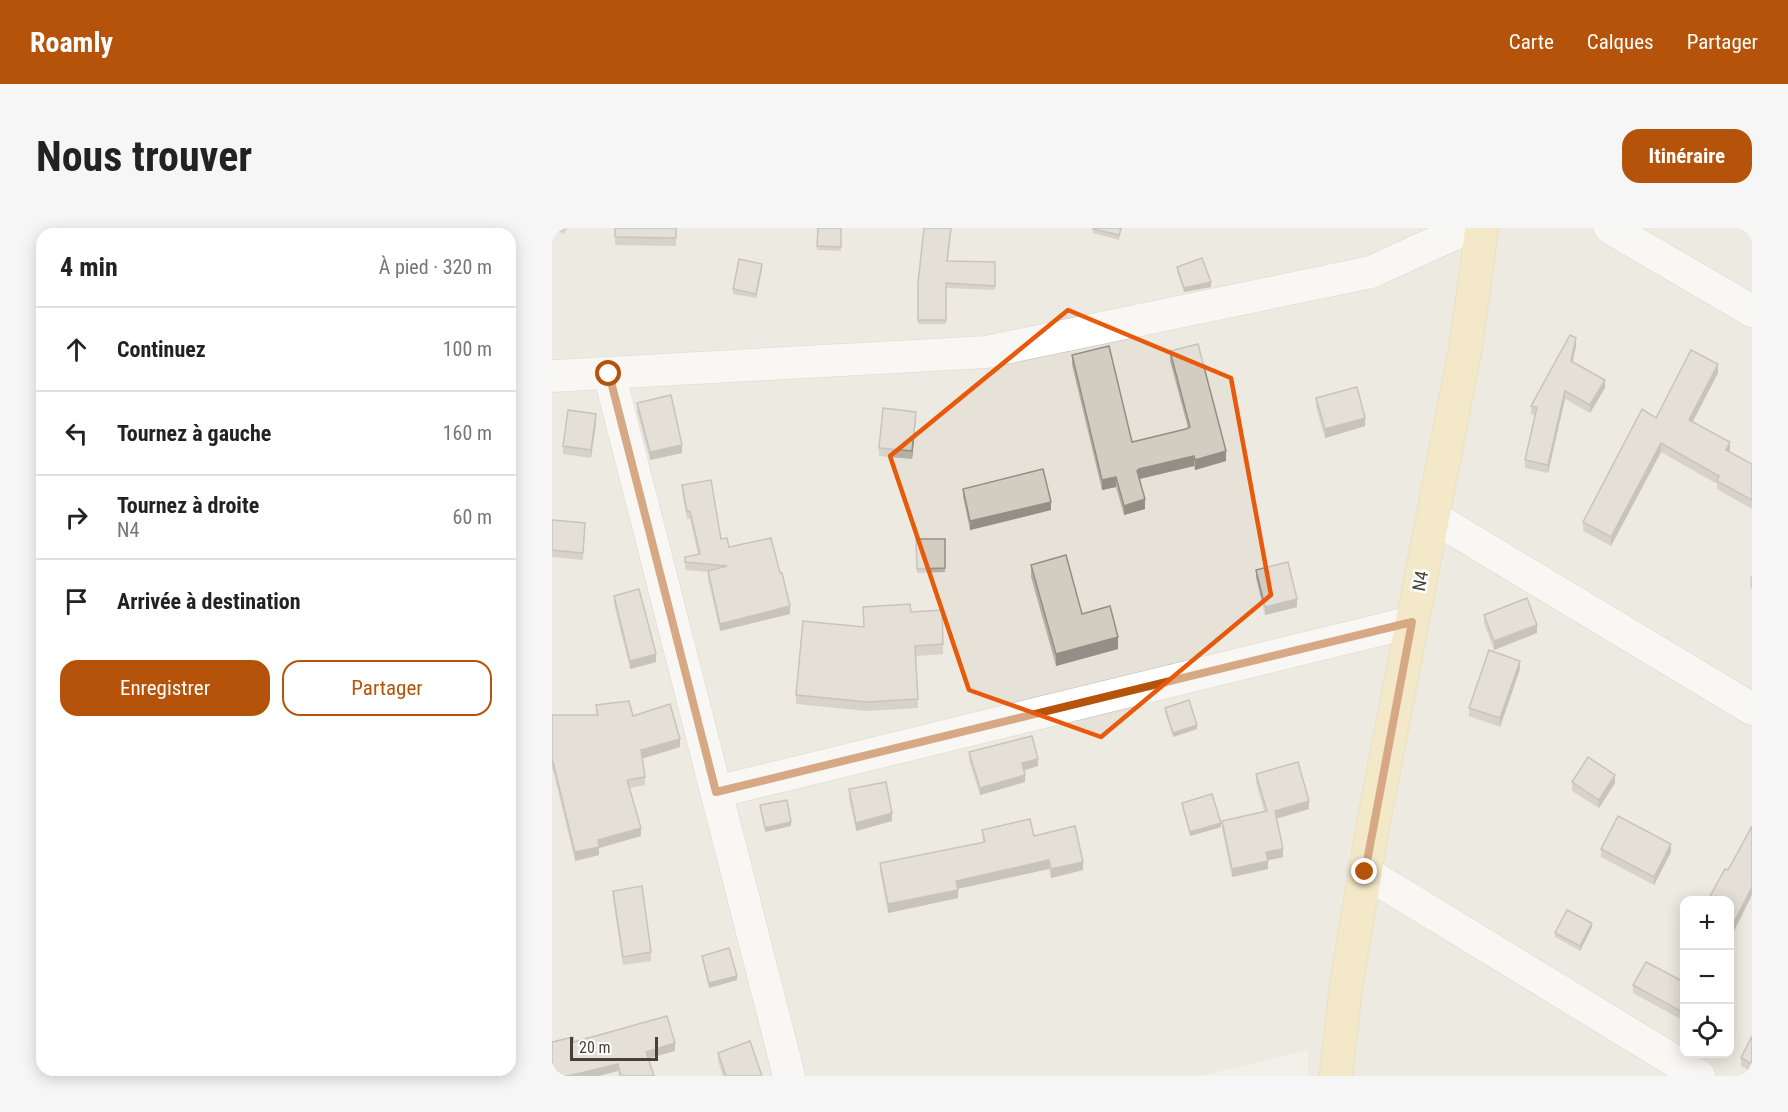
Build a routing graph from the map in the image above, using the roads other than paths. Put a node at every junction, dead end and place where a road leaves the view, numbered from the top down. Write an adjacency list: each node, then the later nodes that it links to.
1 (1467, 228): 5 (street)
2 (1482, 228): 7 (main road, N4)
3 (1610, 228): 4 (street)
4 (1752, 311)
5 (609, 374): 6 (street); 10 (street)
6 (552, 376)
7 (1433, 517): 8 (main road, N4); 9 (street)
8 (1412, 622): 10 (street); 11 (main road, N4)
9 (1752, 709)
10 (716, 792): 12 (street)
11 (1365, 872): 13 (main road, N4); 14 (street)
12 (789, 1076)
13 (1336, 1076)
14 (1699, 1076)

